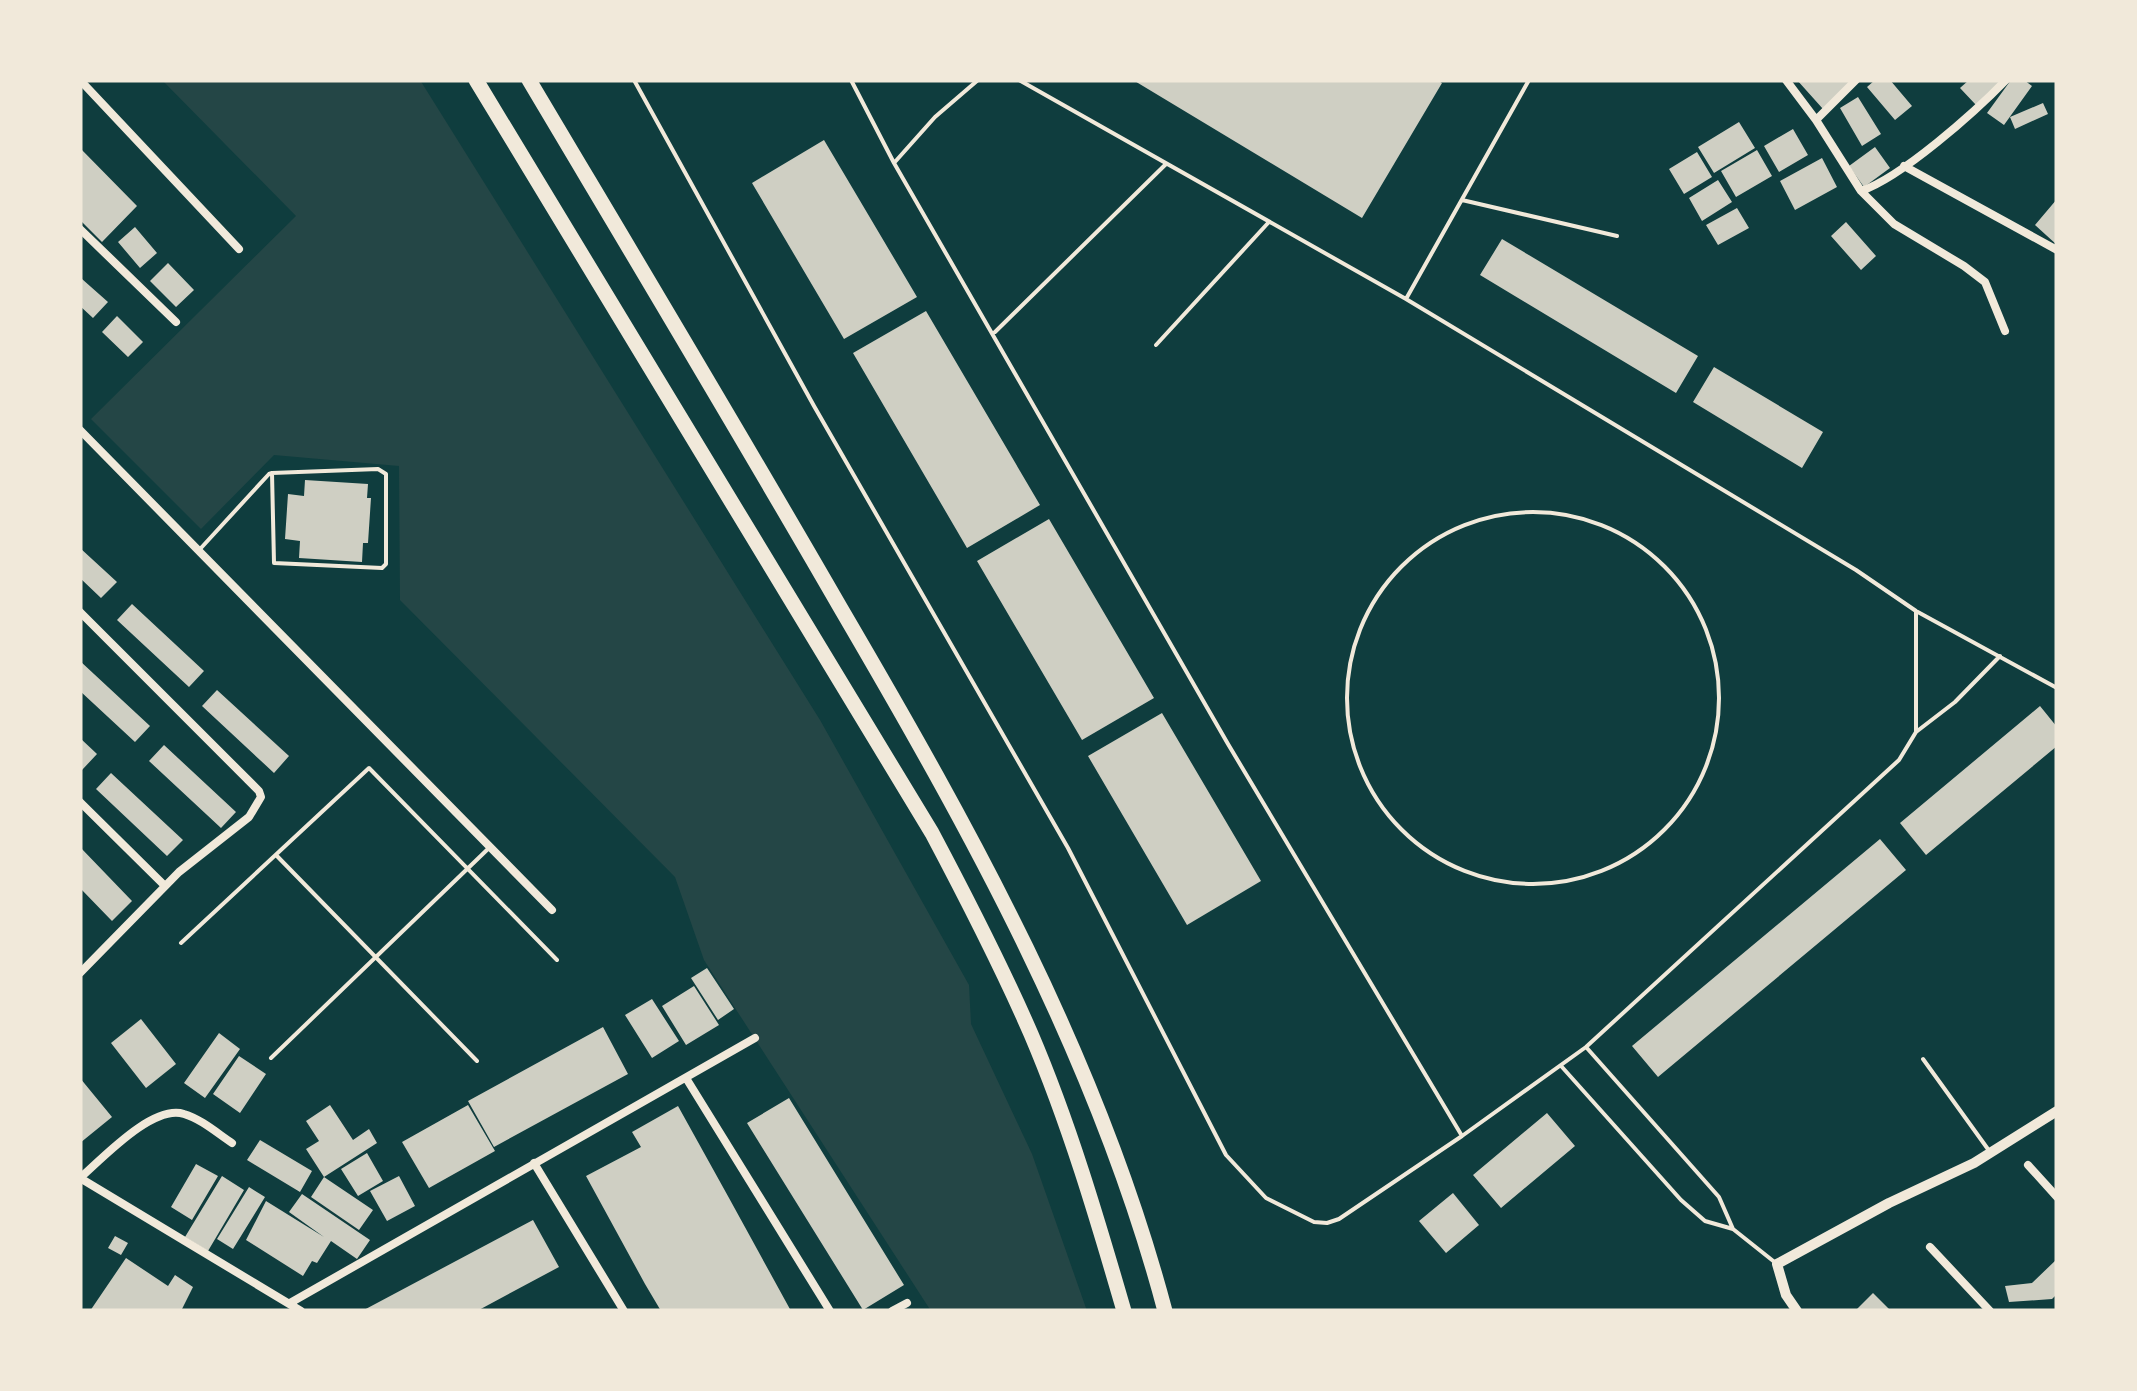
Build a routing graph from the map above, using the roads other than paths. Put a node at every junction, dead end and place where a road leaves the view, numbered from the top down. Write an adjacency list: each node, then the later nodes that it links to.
1 (476, 80): 70 (highway)
2 (529, 80): 71 (highway)
3 (634, 80): 54 (lane)
4 (851, 80): 13 (lane)
5 (978, 80): 13 (lane)
6 (1019, 80): 14 (lane)
7 (1529, 80): 17 (lane)
8 (1786, 80): 12 (street)
9 (1856, 80): 12 (street)
10 (2006, 80): 15 (street)
11 (81, 81): 22 (street)
12 (1816, 120): 16 (street)
13 (894, 163): 26 (lane)
14 (1166, 164): 18 (lane); 26 (lane)
15 (1904, 166): 16 (street); 21 (street)
16 (1861, 191): 25 (street)
17 (1462, 200): 20 (lane); 23 (lane)
18 (1268, 223): 23 (lane); 27 (lane)
19 (80, 229): 24 (street)
20 (1617, 236)
21 (2056, 248)
22 (240, 249)
23 (1406, 299): 31 (lane)
24 (176, 322)
25 (2005, 331)
26 (994, 334): 54 (lane)
27 (1156, 345)
28 (80, 430): 30 (street)
29 (272, 473): 29 (lane); 30 (lane)
30 (198, 552): 37 (street)
31 (1916, 611): 33 (lane); 35 (lane)
32 (80, 612): 40 (street)
33 (2000, 656): 34 (lane); 35 (lane)
34 (2057, 688)
35 (1916, 732): 47 (lane)
36 (80, 802): 40 (street)
37 (490, 847): 39 (lane); 41 (street)
38 (276, 855): 39 (lane); 42 (lane); 43 (lane)
39 (468, 869): 43 (lane); 44 (lane)
40 (164, 885): 45 (street)
41 (552, 910)
42 (180, 943)
43 (376, 957): 48 (lane); 50 (lane)
44 (557, 960)
45 (80, 973)
46 (755, 1038): 52 (street)
47 (1586, 1047): 51 (lane); 61 (lane)
48 (271, 1058)
49 (1923, 1059): 56 (lane)
50 (478, 1061)
51 (1561, 1066): 54 (lane); 61 (lane)
52 (686, 1078): 57 (street); 68 (street)
53 (2057, 1112): 56 (street)
54 (1462, 1136)
55 (232, 1143): 59 (street)
56 (1990, 1152): 63 (street)
57 (534, 1163): 65 (street); 67 (street)
58 (2028, 1166): 60 (street)
59 (80, 1178): 65 (street)
60 (2057, 1197)
61 (1733, 1229): 63 (lane)
62 (1930, 1247): 73 (street)
63 (1777, 1264): 72 (street)
64 (906, 1302): 69 (street)
65 (290, 1303): 66 (street)
66 (301, 1311)
67 (624, 1311)
68 (830, 1311)
69 (892, 1311)
70 (1124, 1311)
71 (1165, 1311)
72 (1797, 1311)
73 (1990, 1311)

